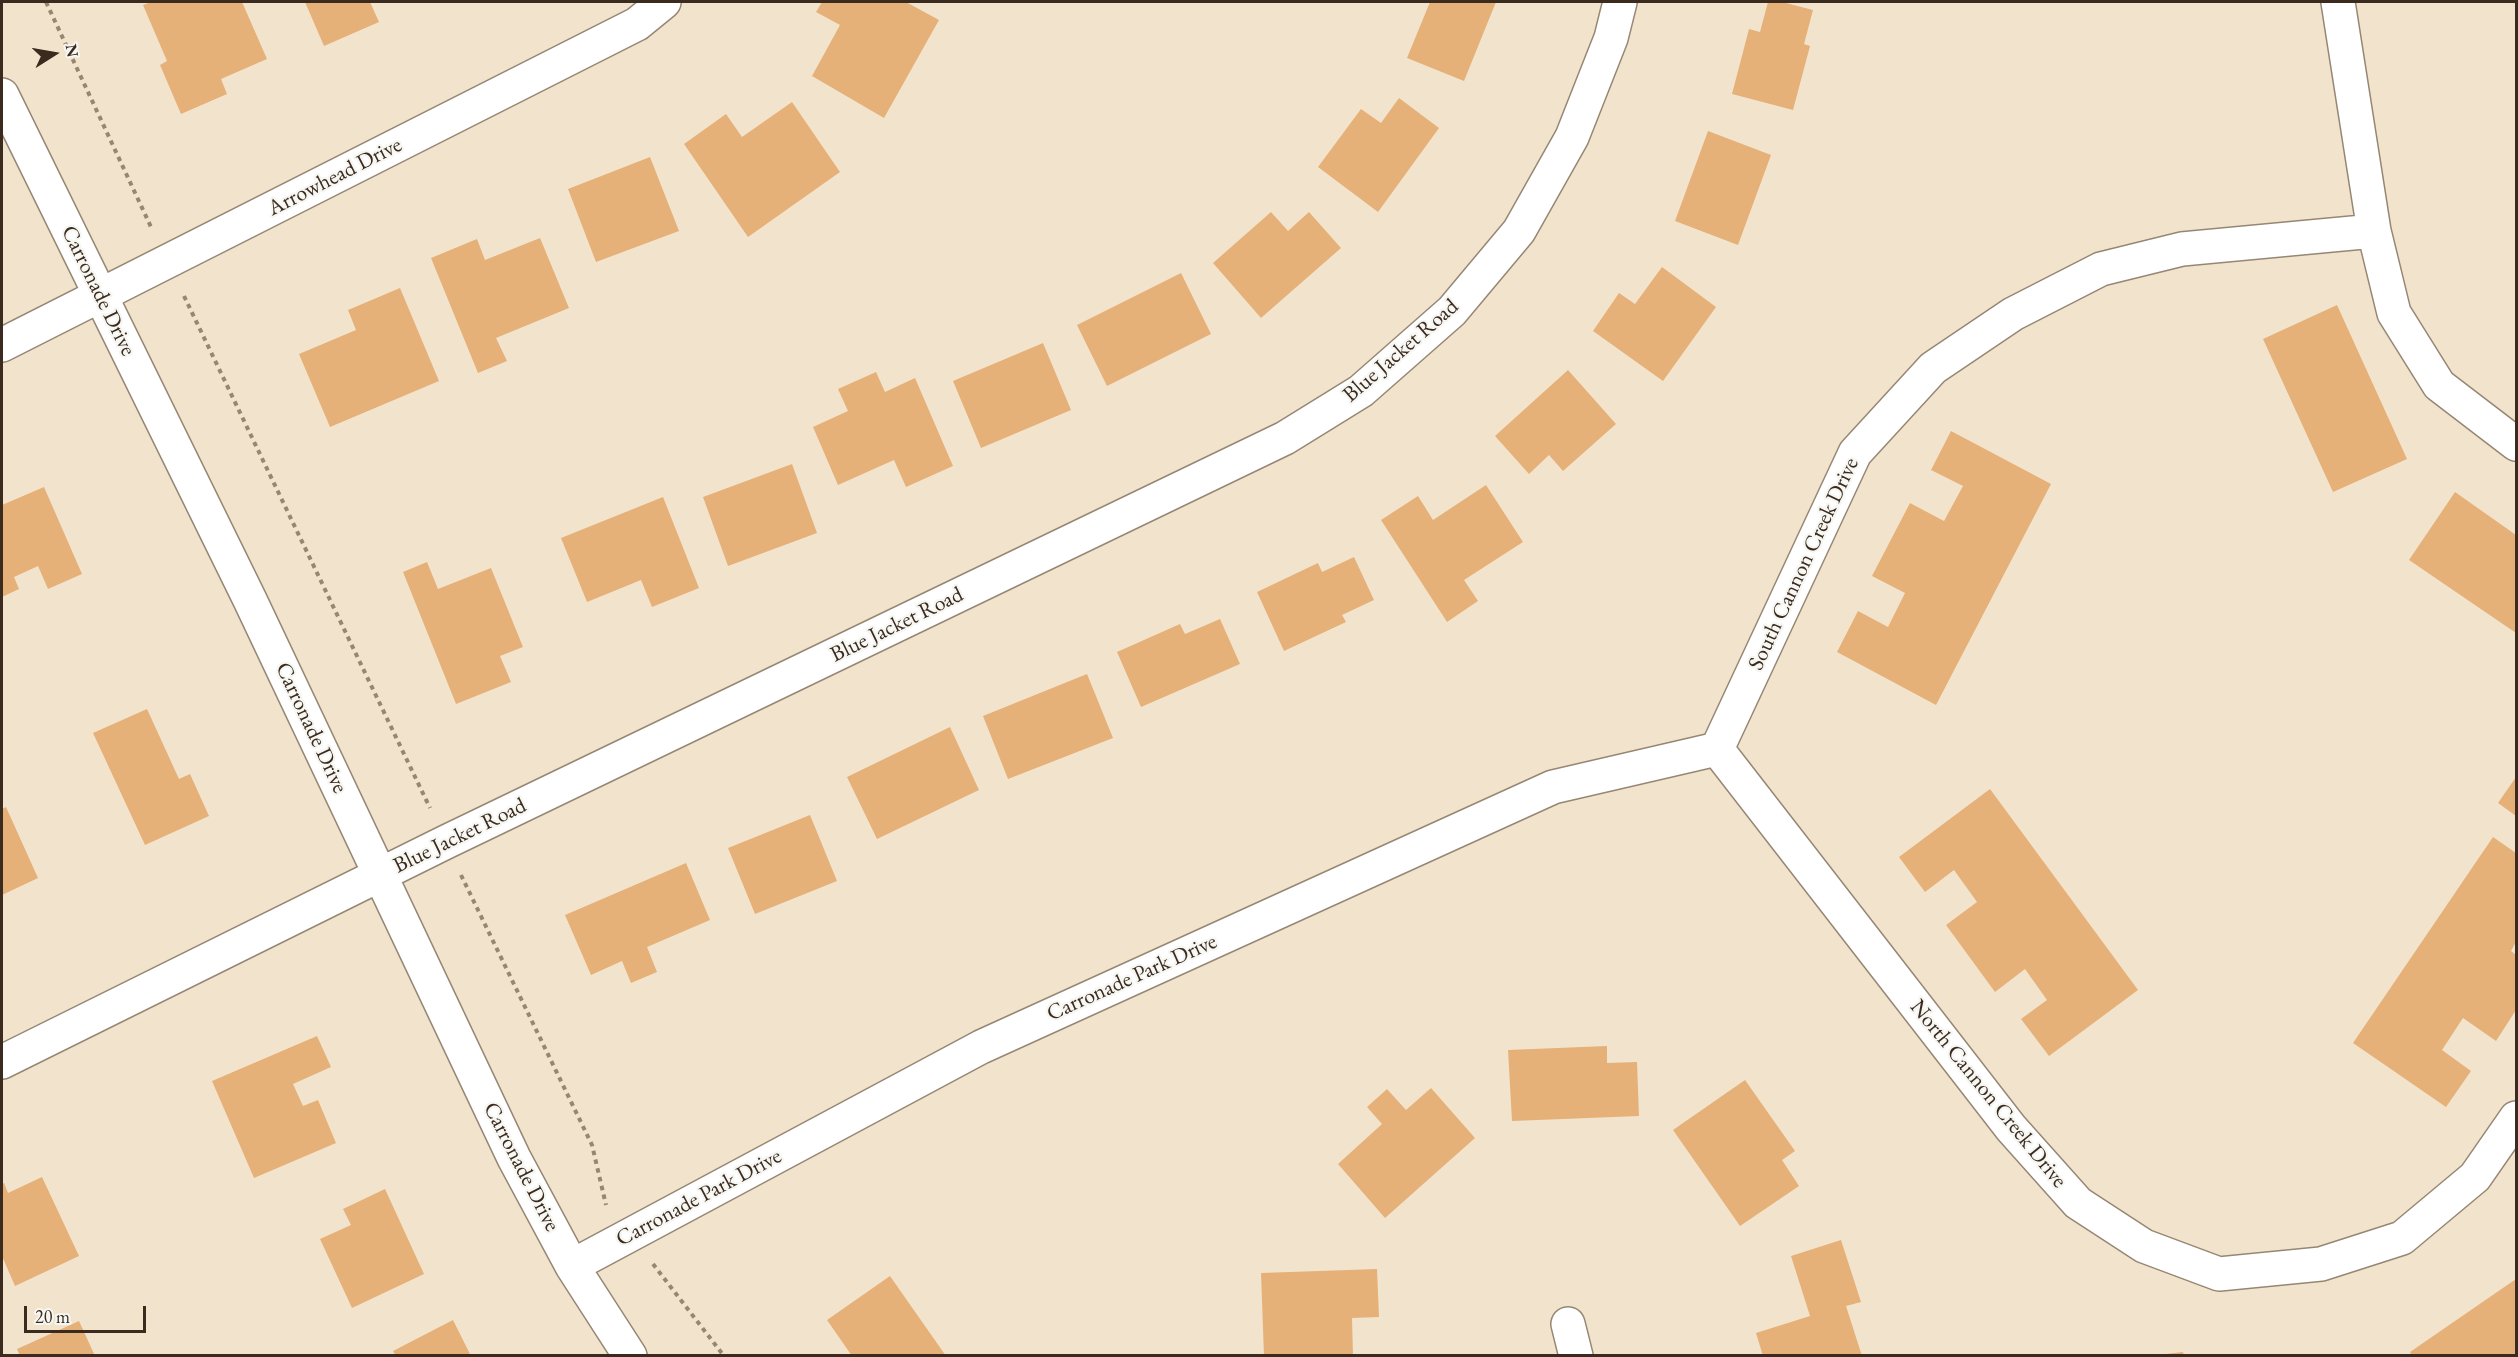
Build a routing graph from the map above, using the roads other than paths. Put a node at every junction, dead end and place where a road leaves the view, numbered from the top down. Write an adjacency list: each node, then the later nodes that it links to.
1 (664, 2): 6 (street, Arrowhead Drive)
2 (1620, 2): 10 (street, Blue Jacket Road)
3 (2338, 2): 5 (street)
4 (2, 95): 6 (street, Carronade Drive)
5 (2374, 231): 8 (street); 9 (street, South Cannon Creek Drive)
6 (100, 296): 7 (street, Arrowhead Drive); 10 (street, Carronade Drive)
7 (2, 345)
8 (2517, 444)
9 (1717, 749): 12 (street, North Cannon Creek Drive); 13 (street, Carronade Park Drive)
10 (381, 874): 11 (street, Blue Jacket Road); 13 (street, Carronade Drive)
11 (2, 1062)
12 (2517, 1118)
13 (572, 1266): 15 (street, Carronade Drive)
14 (1568, 1324): 16 (street)
15 (630, 1356)
16 (1576, 1356)

